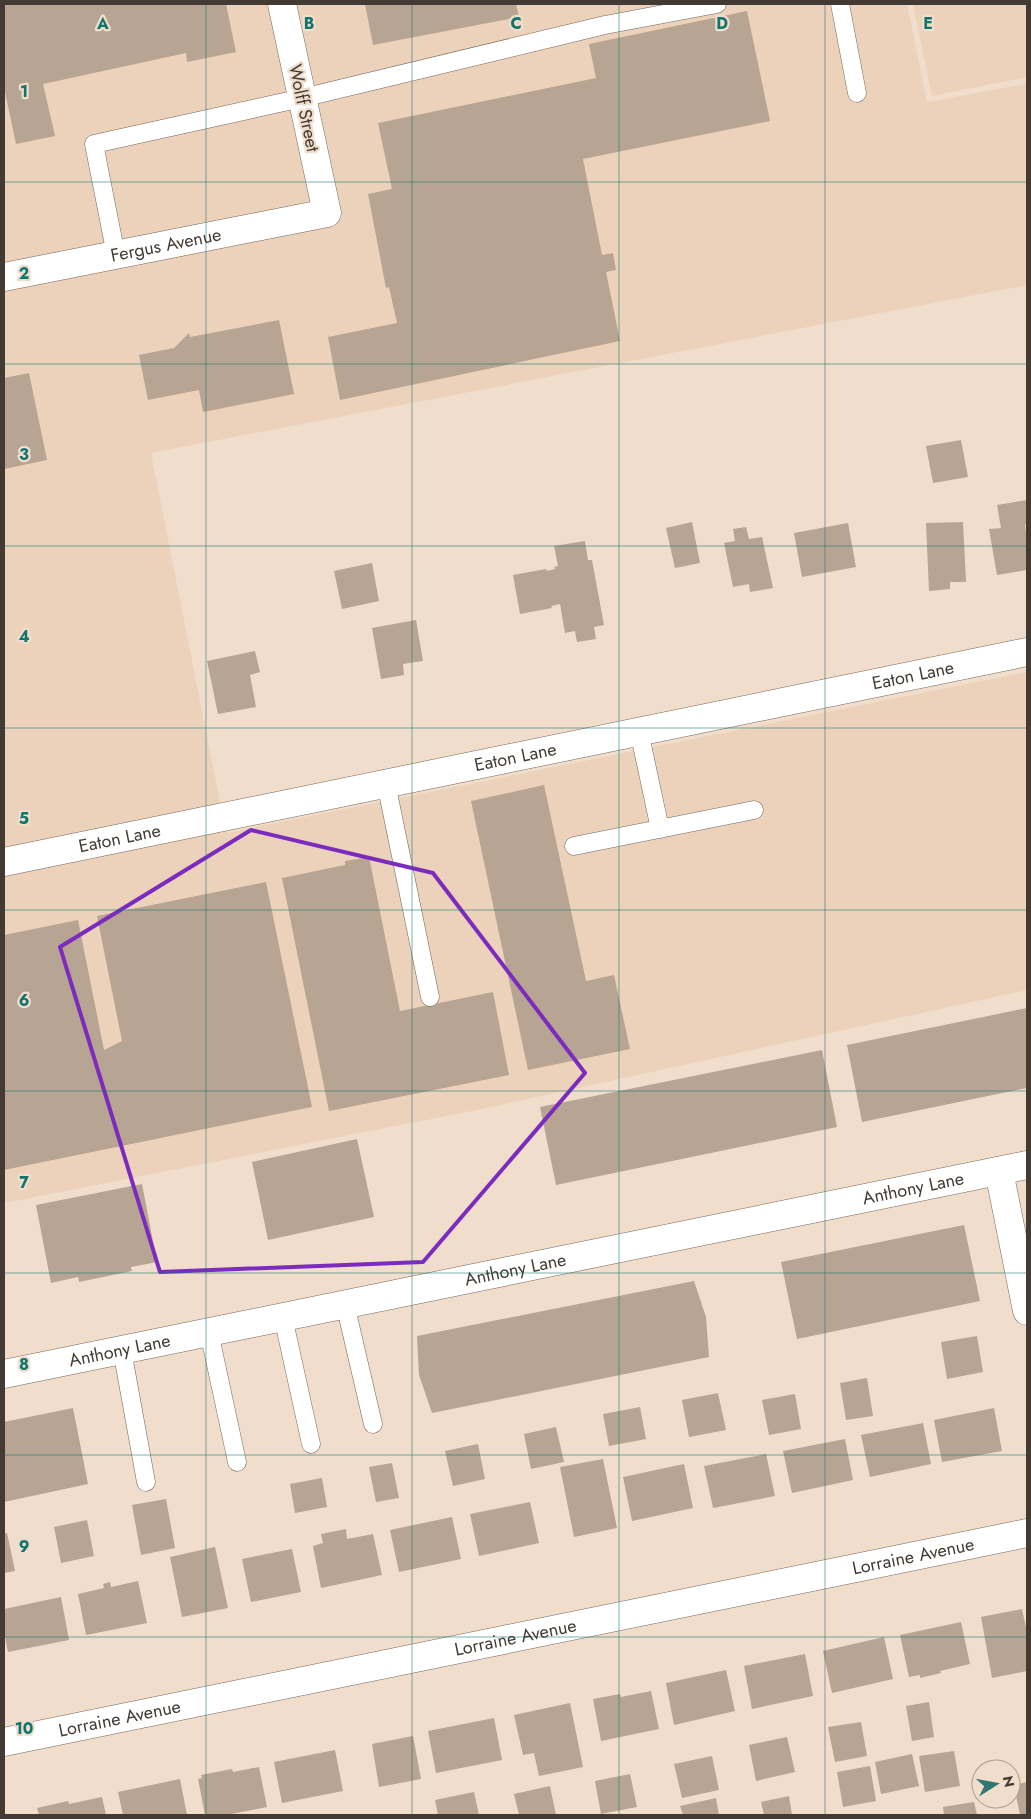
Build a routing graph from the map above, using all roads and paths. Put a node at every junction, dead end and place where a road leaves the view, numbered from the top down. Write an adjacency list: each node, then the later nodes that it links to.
1 (282, 4): 6 (street, Wolff Street)
2 (717, 4): 4 (lane)
3 (840, 4): 5 (lane)
4 (669, 8): 6 (lane)
5 (858, 93)
6 (302, 98): 7 (street, Wolff Street); 8 (lane)
7 (327, 213): 8 (street, Fergus Avenue)
8 (116, 255): 9 (street, Fergus Avenue)
9 (4, 277)
10 (1027, 652): 11 (street, Eaton Lane)
11 (639, 732): 12 (street, Eaton Lane); 14 (lane)
12 (386, 783): 16 (street, Eaton Lane); 17 (lane)
13 (754, 810): 14 (lane)
14 (660, 829): 15 (lane)
15 (574, 846)
16 (4, 862)
17 (430, 997)
18 (1027, 1165): 19 (street, Anthony Lane)
19 (999, 1171): 20 (street, Anthony Lane); 21 (street)
20 (345, 1304): 22 (street, Anthony Lane); 26 (lane)
21 (1027, 1310)
22 (283, 1316): 23 (street, Anthony Lane); 27 (lane)
23 (209, 1332): 24 (street, Anthony Lane); 28 (lane)
24 (122, 1350): 25 (street, Anthony Lane); 29 (lane)
25 (4, 1374)
26 (373, 1424)
27 (311, 1444)
28 (237, 1462)
29 (146, 1482)
30 (1027, 1533): 31 (street, Lorraine Avenue)
31 (4, 1742)

